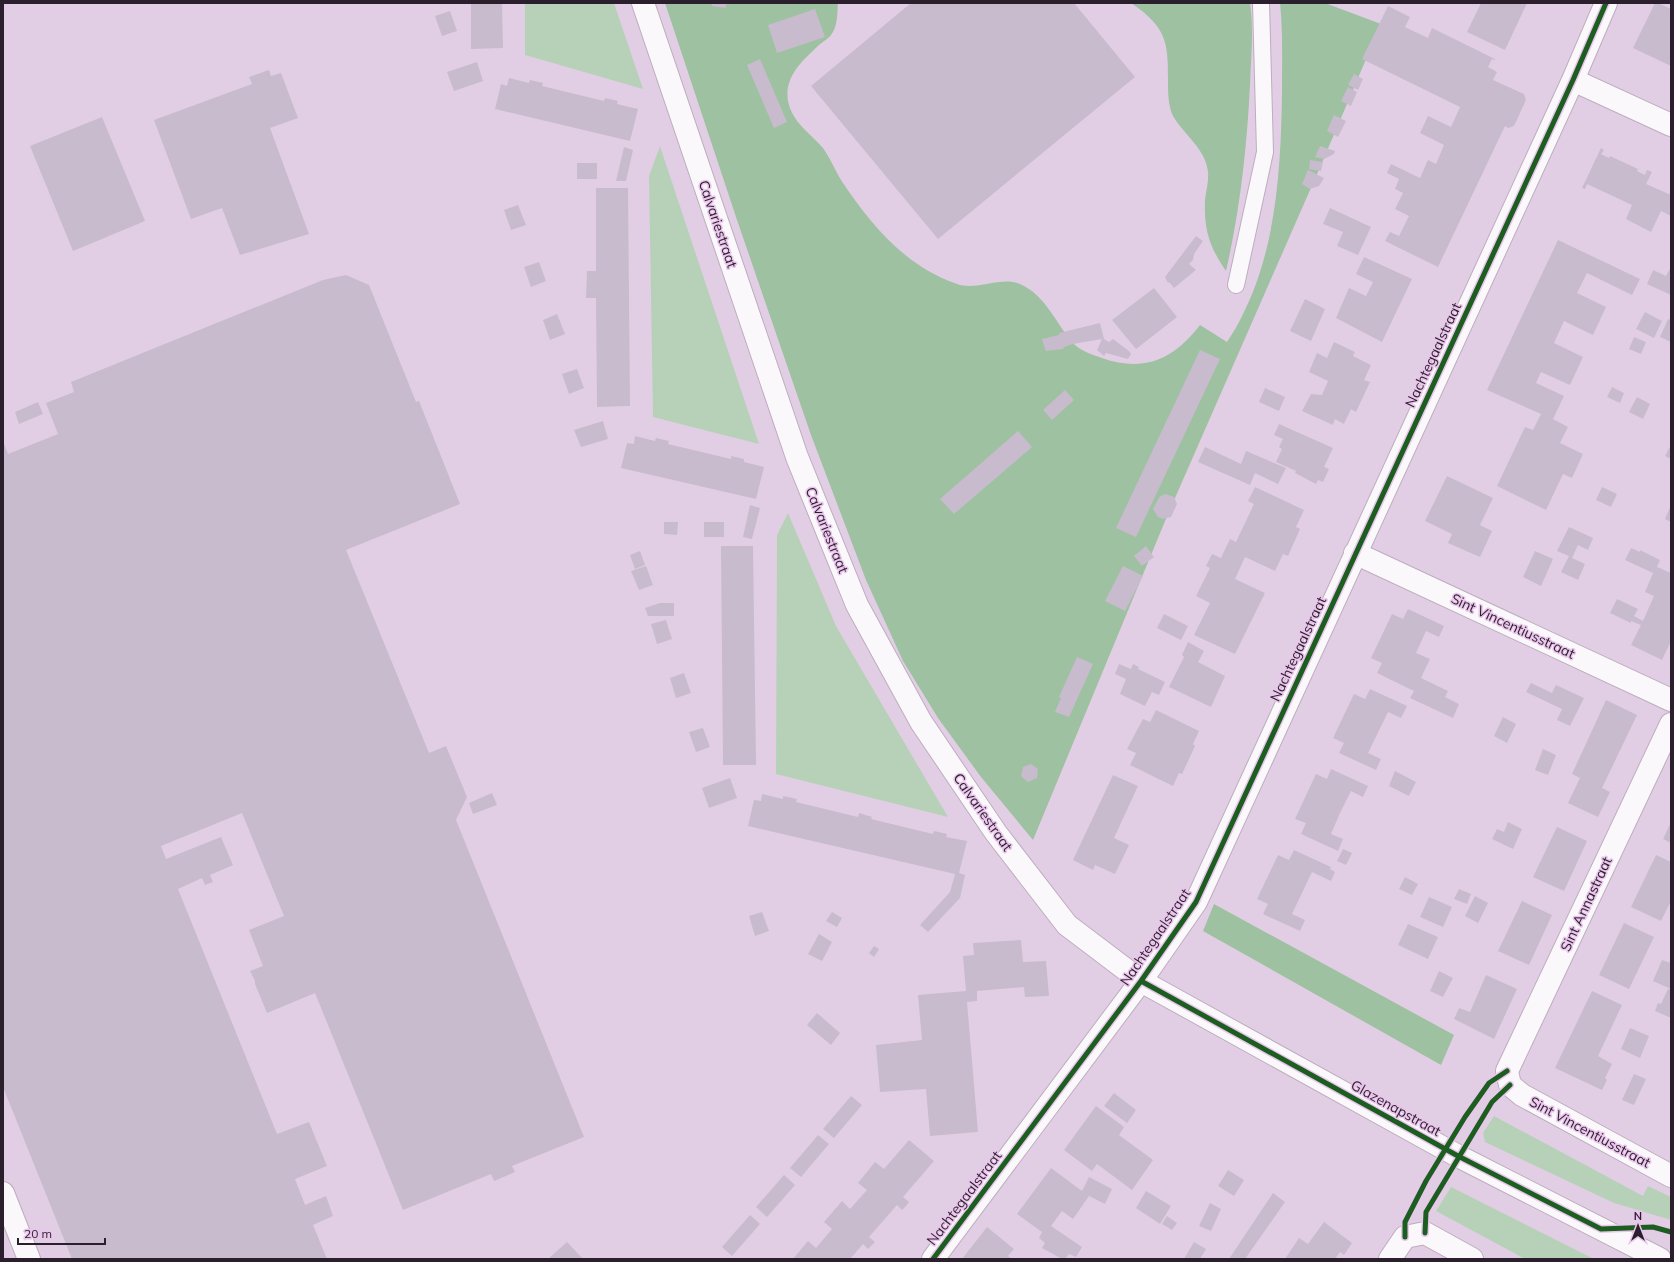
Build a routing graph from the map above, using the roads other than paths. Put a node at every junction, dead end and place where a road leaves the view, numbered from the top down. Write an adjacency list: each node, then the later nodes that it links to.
1 (644, 3): 10 (street, Calvariestraat)
2 (1261, 3): 6 (lane)
3 (1606, 3): 4 (street, Nachtegaalstraat)
4 (1573, 80): 5 (street); 7 (street, Nachtegaalstraat)
5 (1671, 125)
6 (1236, 285)
7 (1356, 552): 8 (street, Sint Vincentiusstraat); 10 (street, Nachtegaalstraat)
8 (1671, 700)
9 (1671, 724): 11 (street, Sint Annastraat)
10 (1141, 981): 15 (street, Nachtegaalstraat); 18 (street, Glazenapstraat)
11 (1510, 1086): 12 (street, Sint Vincentiusstraat)
12 (1671, 1176)
13 (3, 1193): 14 (street)
14 (29, 1259)
15 (933, 1259)
16 (1390, 1259): 17 (street)
17 (1472, 1259)
18 (1660, 1259)

